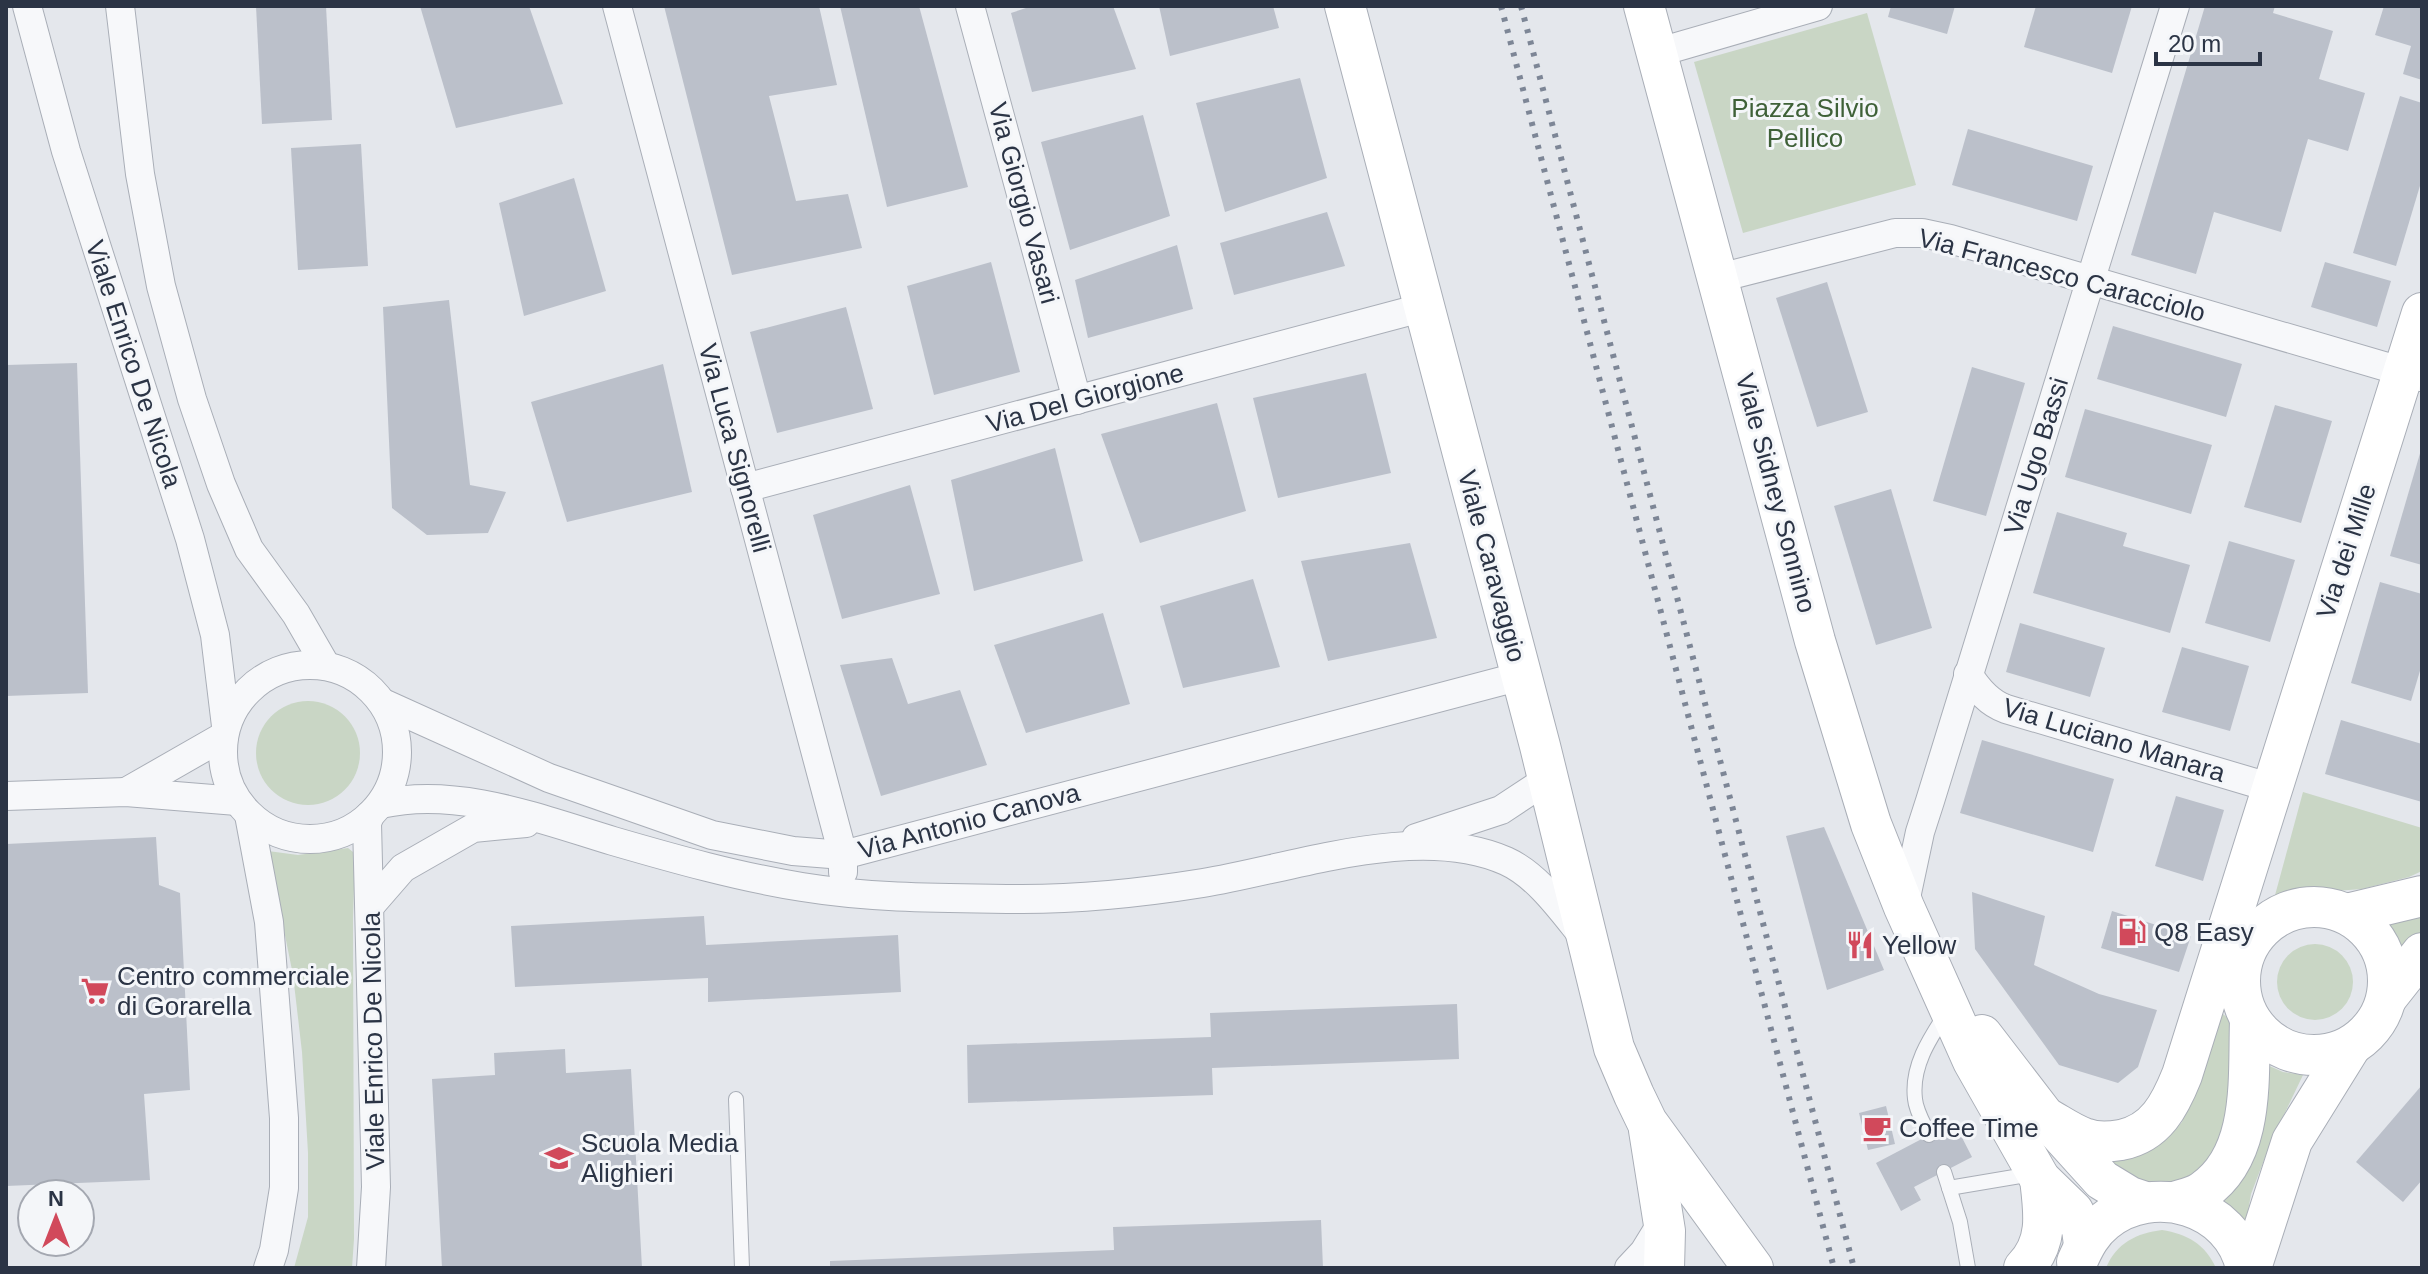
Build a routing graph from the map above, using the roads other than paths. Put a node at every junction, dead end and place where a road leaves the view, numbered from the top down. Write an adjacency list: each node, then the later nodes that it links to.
1 (27, 6): 21 (street, Viale Enrico De Nicola)
2 (120, 6): 17 (street, Viale Enrico De Nicola)
3 (617, 6): 16 (street, Via Luca Signorelli)
4 (970, 6): 15 (street, Via Giorgio Vasari)
5 (1345, 6): 12 (street, Viale Caravaggio)
6 (1644, 6): 9 (street, Viale Sidney Sonnino)
7 (1818, 6): 9 (street)
8 (2175, 6): 11 (street, Via Ugo Bassi)
9 (1656, 53): 10 (street, Viale Sidney Sonnino)
10 (1719, 278): 11 (street, Via Francesco Caracciolo); 34 (street, Viale Sidney Sonnino)
11 (2090, 280): 14 (street, Via Francesco Caracciolo); 18 (street, Via Ugo Bassi)
12 (1425, 307): 15 (street, Via Del Giorgione); 19 (street, Viale Caravaggio)
13 (2422, 313): 14 (street, Via dei Mille)
14 (2413, 374): 24 (street, Via dei Mille)
15 (1077, 400): 16 (street, Via Del Giorgione)
16 (745, 488): 30 (street, Via Luca Signorelli)
17 (326, 666): 20 (street); 21 (street)
18 (1968, 674): 24 (street, Via Luciano Manara); 34 (street, Via Ugo Bassi)
19 (1521, 676): 22 (street, Viale Caravaggio); 30 (street, Via Antonio Canova)
20 (383, 703): 27 (street); 30 (street, Via Antonio Canova)
21 (225, 731): 23 (street); 26 (street)
22 (1548, 779): 29 (street, Via Antonio Canova); 37 (street, Viale Caravaggio)
23 (126, 792): 25 (street); 26 (street)
24 (2270, 793): 36 (street, Via dei Mille); 45 (street)
25 (6, 796)
26 (243, 808): 27 (street); 55 (street)
27 (376, 809): 28 (street, Via Antonio Canova); 33 (street, Viale Enrico De Nicola)
28 (548, 821): 31 (street, Via Antonio Canova); 33 (street)
29 (1389, 847): 31 (street, Via Antonio Canova); 37 (street, Via Antonio Canova)
30 (843, 855): 31 (street, Via Luca Signorelli)
31 (844, 891)
32 (2422, 896): 35 (street)
33 (370, 906): 56 (street, Viale Enrico De Nicola)
34 (1904, 907): 39 (street, Viale Sidney Sonnino)
35 (2347, 914): 36 (street); 40 (street)
36 (2261, 928): 42 (street)
37 (1587, 941): 46 (street, Viale Caravaggio)
38 (2422, 953): 40 (street)
39 (1934, 972): 41 (street, Viale Sidney Sonnino); 45 (street, Viale Sidney Sonnino)
40 (2388, 996): 43 (street)
41 (1950, 1008): 47 (lane); 49 (street, Viale Sidney Sonnino)
42 (2250, 1020): 43 (street); 51 (street)
43 (2351, 1046): 52 (street)
44 (736, 1099): 57 (lane)
45 (2045, 1117): 51 (street, Viale Sidney Sonnino)
46 (1647, 1122): 53 (street, Viale Caravaggio); 60 (street, Viale Caravaggio)
47 (1929, 1135)
48 (1944, 1172): 50 (lane)
49 (2038, 1176): 50 (lane); 54 (street, Viale Sidney Sonnino); 62 (street)
50 (1949, 1188): 61 (lane)
51 (2159, 1202): 54 (street); 63 (street, Viale Sidney Sonnino)
52 (2272, 1205): 63 (street); 64 (street)
53 (1663, 1220): 58 (street); 59 (street, Viale Caravaggio)
54 (2080, 1257)
55 (268, 1268)
56 (371, 1268)
57 (742, 1268)
58 (1629, 1268)
59 (1664, 1268)
60 (1753, 1268)
61 (1968, 1268)
62 (2024, 1268)
63 (2248, 1268)
64 (2279, 1268)

